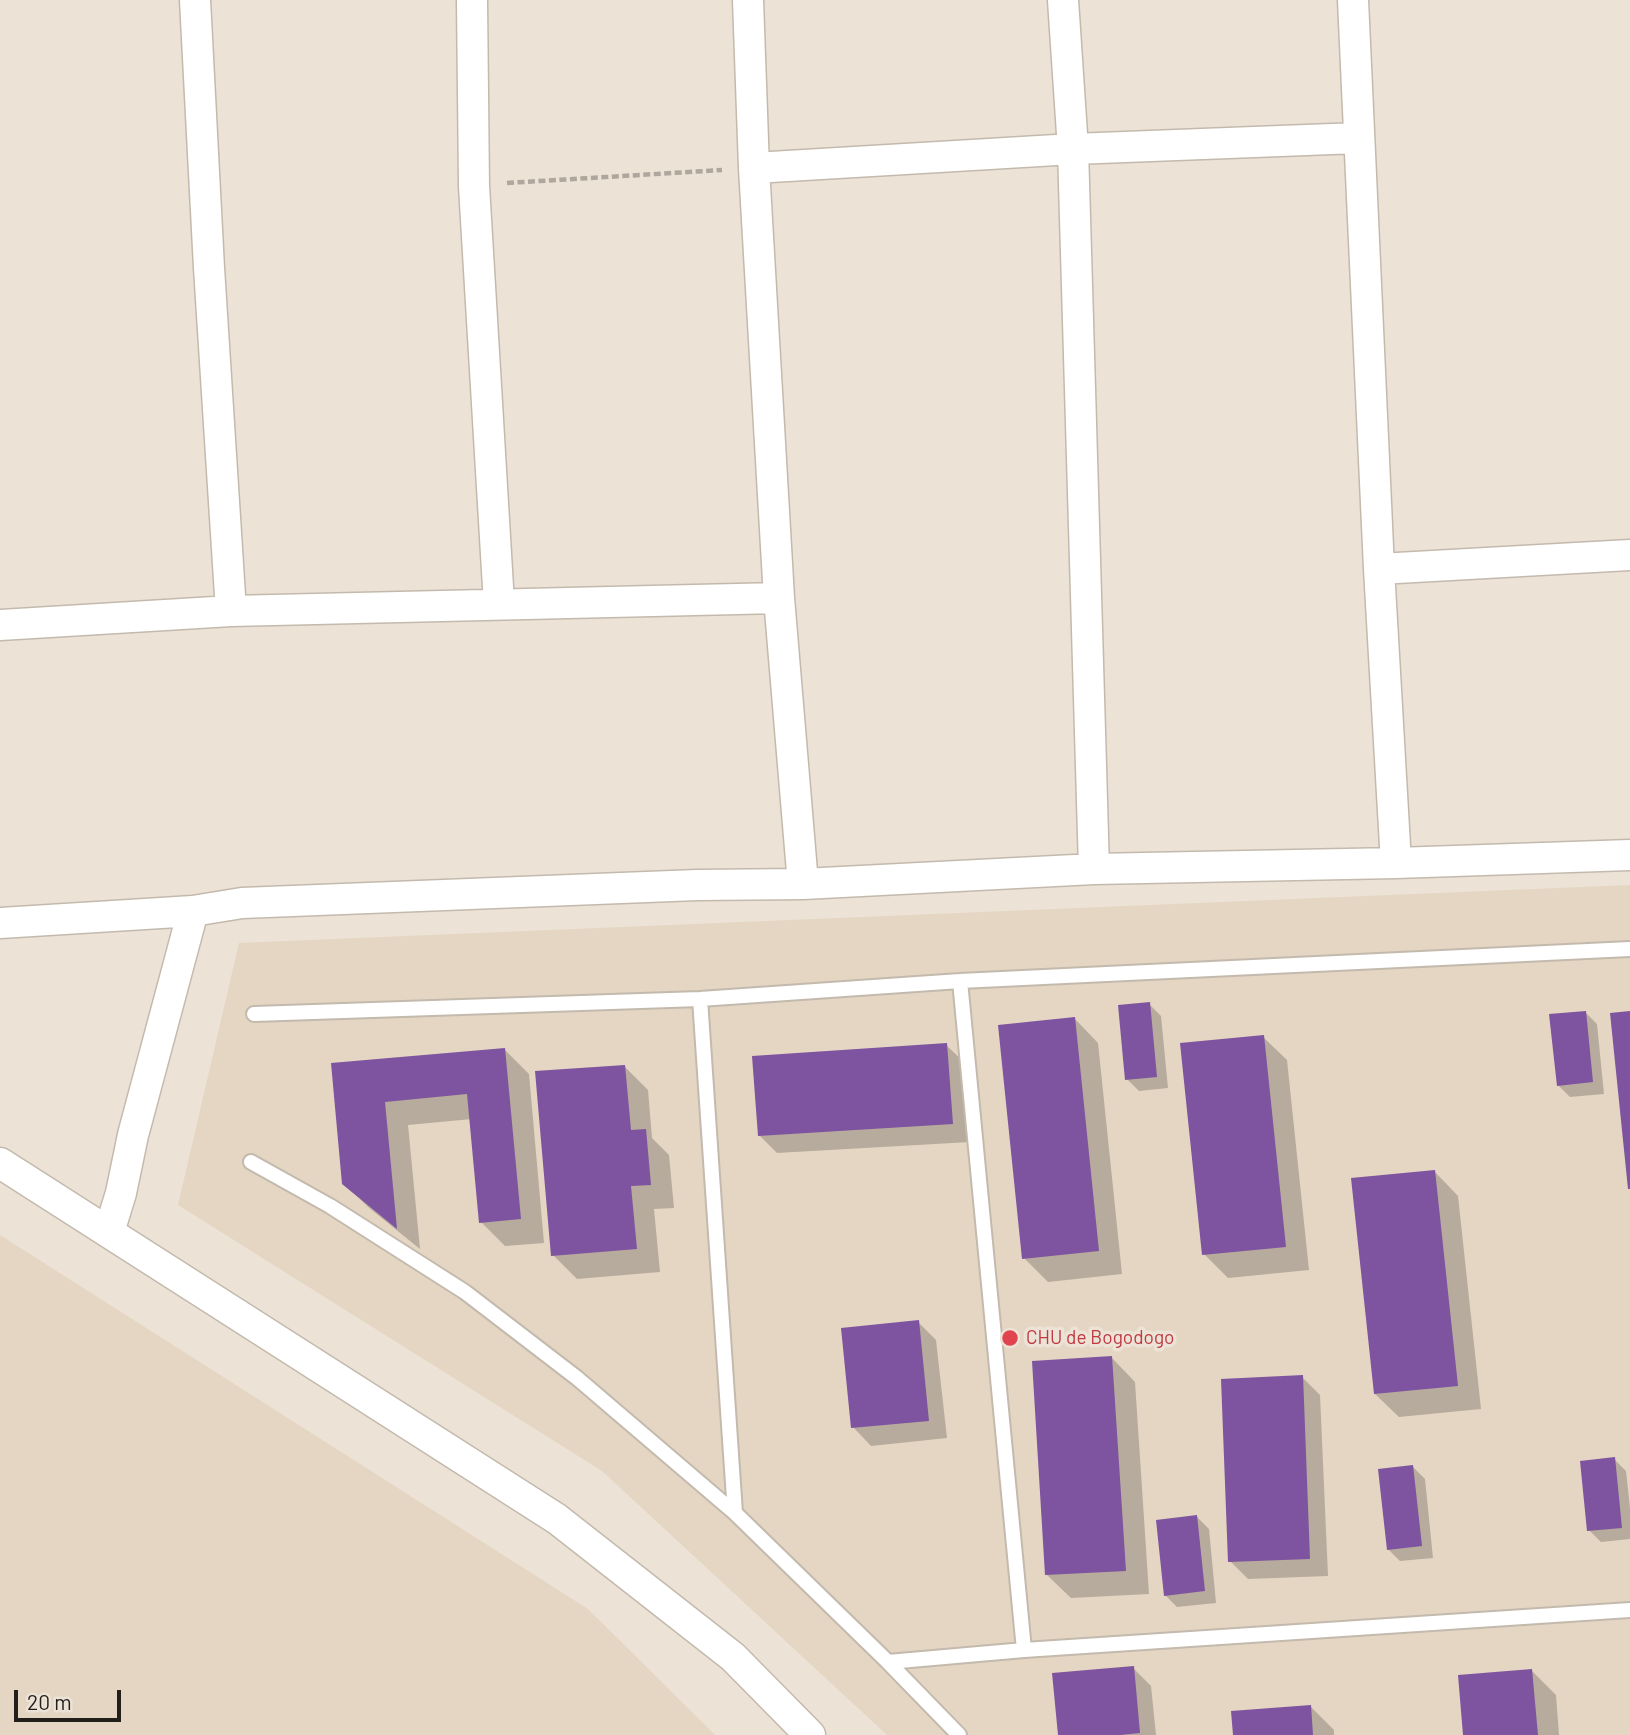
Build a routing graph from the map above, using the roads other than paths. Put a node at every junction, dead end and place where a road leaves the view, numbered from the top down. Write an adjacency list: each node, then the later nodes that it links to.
1 (195, 0): 13 (street)
2 (472, 0): 12 (street)
3 (748, 0): 8 (street)
4 (1063, 0): 7 (street)
5 (1353, 0): 6 (street)
6 (1358, 138): 7 (street); 10 (street)
7 (1073, 149): 8 (street); 17 (street)
8 (754, 168): 11 (street)
9 (1630, 555): 10 (street)
10 (1379, 569): 16 (street)
11 (779, 598): 12 (street); 18 (street)
12 (499, 604): 13 (street)
13 (231, 611): 14 (street)
14 (0, 625)
15 (1630, 855): 16 (street)
16 (1396, 863): 17 (street)
17 (1094, 869): 18 (street)
18 (803, 884): 19 (street)
19 (194, 911): 20 (street); 27 (street)
20 (0, 923)
21 (1630, 949): 22 (lane)
22 (960, 981): 23 (lane); 30 (lane)
23 (700, 999): 24 (lane); 28 (lane)
24 (254, 1014)
25 (251, 1162): 28 (lane)
26 (0, 1163): 27 (street)
27 (109, 1232): 32 (street)
28 (735, 1513): 31 (lane)
29 (1630, 1610): 30 (lane)
30 (1024, 1650): 31 (lane)
31 (888, 1662): 33 (lane)
32 (810, 1735)
33 (959, 1735)

